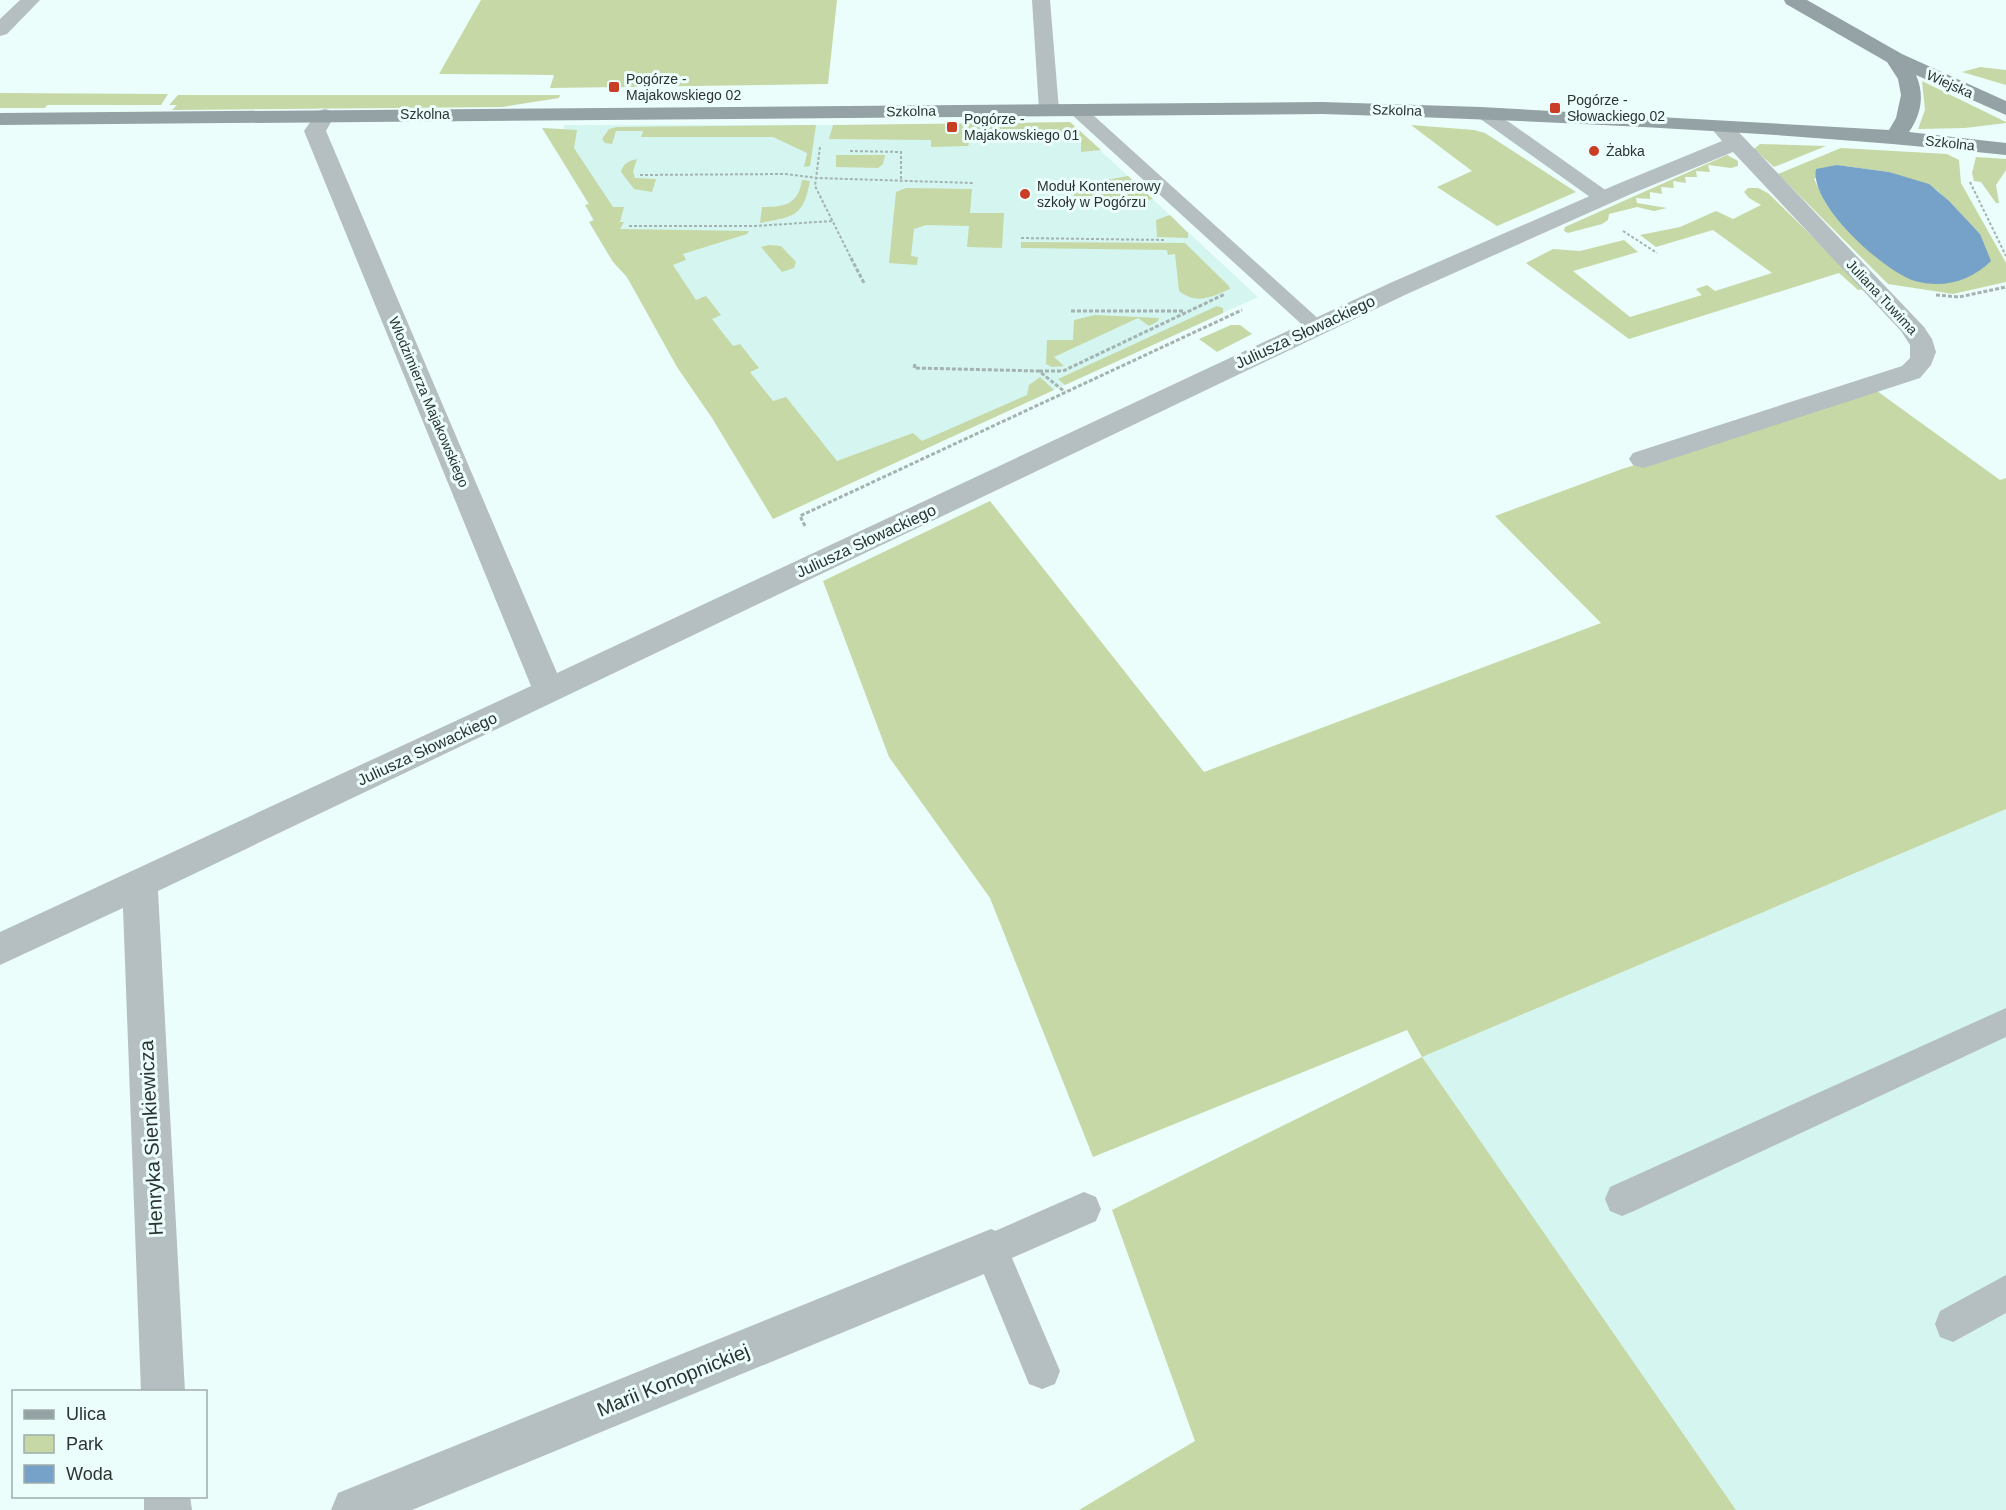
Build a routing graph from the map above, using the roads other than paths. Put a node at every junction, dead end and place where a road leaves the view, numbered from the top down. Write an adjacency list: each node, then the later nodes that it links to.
1 (31, 0): 4 (street)
2 (1041, 0): 9 (street)
3 (1793, 0): 5 (street, Wiejska)
4 (0, 30)
5 (1895, 58): 6 (street, Wiejska); 8 (street, Wiejska); 15 (street, Szkolna)
6 (2006, 94)
7 (1076, 109): 9 (street, Szkolna); 10 (street, Szkolna); 18 (lane)
8 (2006, 109)
9 (1048, 110): 11 (street, Szkolna)
10 (1481, 113): 14 (street, Szkolna); 17 (lane)
11 (325, 115): 12 (street, Szkolna); 20 (street, Włodzimierza Majakowskiego)
12 (0, 119)
13 (2006, 133): 15 (street, Szkolna)
14 (1730, 136): 15 (street, Szkolna); 17 (street, Juliusza Słowackiego); 19 (street, Juliana Tuwima)
15 (1894, 137): 16 (street, Szkolna)
16 (2006, 149)
17 (1604, 198): 18 (street, Juliusza Słowackiego)
18 (1316, 327): 20 (street, Juliusza Słowackiego)
19 (1643, 459)
20 (549, 691): 21 (street, Juliusza Słowackiego)
21 (140, 884): 22 (street, Juliusza Słowackiego); 30 (street, Henryka Sienkiewicza)
22 (0, 949)
23 (2006, 1022): 24 (lane)
24 (1622, 1200)
25 (1084, 1209): 26 (lane)
26 (991, 1250): 29 (lane); 31 (street, Marii Konopnickiej)
27 (2006, 1293): 28 (lane)
28 (1953, 1324)
29 (1042, 1371)
30 (163, 1390)
31 (355, 1510)

